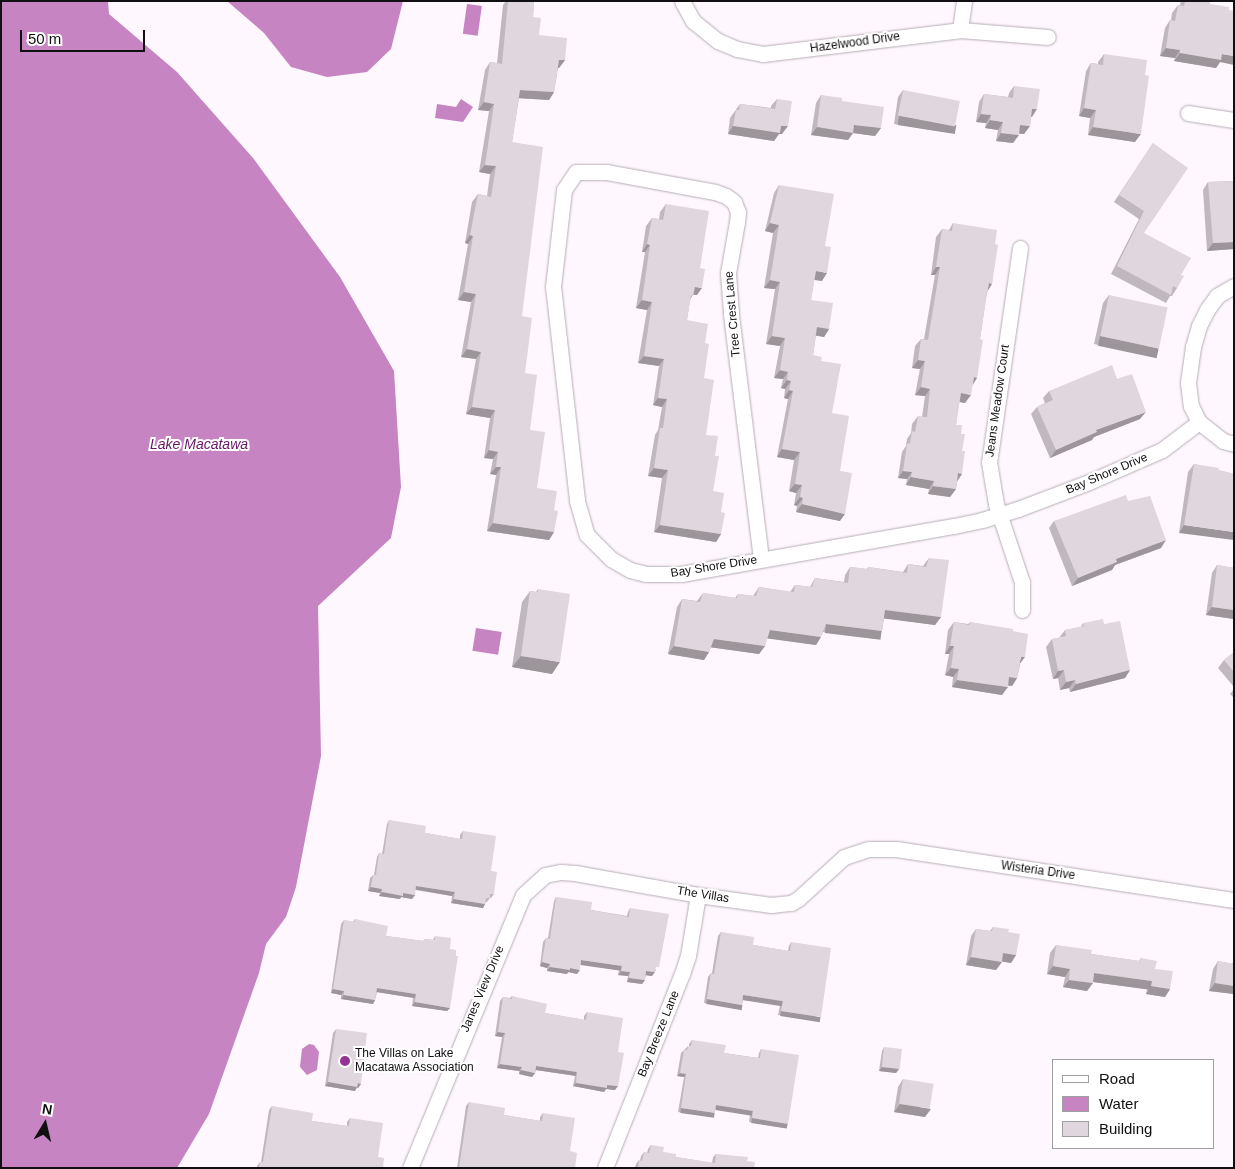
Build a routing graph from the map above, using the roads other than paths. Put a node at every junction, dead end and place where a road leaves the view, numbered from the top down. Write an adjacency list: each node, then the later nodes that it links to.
1 (682, 1): 3 (street, Hazelwood Drive)
2 (964, 1): 3 (street)
3 (960, 30): 4 (street, Hazelwood Drive)
4 (1048, 37)
5 (1188, 113): 6 (street)
6 (1234, 120)
7 (576, 172): 13 (street, Tree Crest Lane); 13 (street, Bay Shore Drive)
8 (1020, 248): 12 (street, Jeans Meadow Court)
9 (1234, 286): 10 (street)
10 (1200, 422): 11 (street); 12 (street, Bay Shore Drive)
11 (1234, 444)
12 (999, 515): 13 (street, Bay Shore Drive); 14 (street, Jeans Meadow Court)
13 (761, 560)
14 (1022, 610)
15 (844, 857): 17 (street, The Villas); 18 (street, Wisteria Drive)
16 (545, 875): 17 (street, The Villas); 19 (street, Janes View Drive)
17 (698, 895): 20 (street, Bay Breeze Lane)
18 (1234, 900)
19 (410, 1168)
20 (604, 1168)

